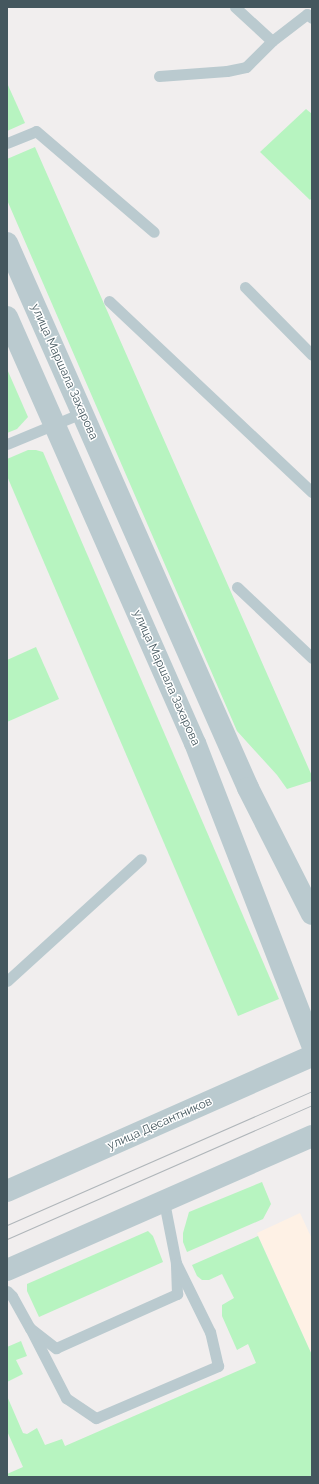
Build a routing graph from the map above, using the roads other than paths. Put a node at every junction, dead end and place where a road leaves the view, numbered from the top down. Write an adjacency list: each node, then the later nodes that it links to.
1 (235, 7): 3 (lane)
2 (310, 14): 3 (lane)
3 (272, 41): 4 (lane)
4 (159, 76)
5 (7, 143): 6 (lane)
6 (154, 232)
7 (7, 243): 12 (street, улица Маршала Захарова)
8 (245, 287): 11 (lane)
9 (109, 301): 15 (lane)
10 (7, 317): 13 (street, улица Маршала Захарова)
11 (312, 354)
12 (82, 413): 13 (lane); 19 (street, улица Маршала Захарова)
13 (55, 425): 14 (lane); 21 (street, улица Маршала Захарова)
14 (7, 444)
15 (312, 492)
16 (237, 587): 17 (lane)
17 (312, 658)
18 (140, 859): 20 (lane)
19 (312, 914)
20 (7, 981)
21 (312, 1045)
22 (312, 1056): 24 (street, улица Десантников)
23 (312, 1136): 25 (street)
24 (7, 1191)
25 (164, 1202): 26 (lane); 27 (street)
26 (176, 1263): 29 (lane); 29 (lane)
27 (7, 1270)
28 (7, 1291): 29 (lane)
29 (30, 1328)

